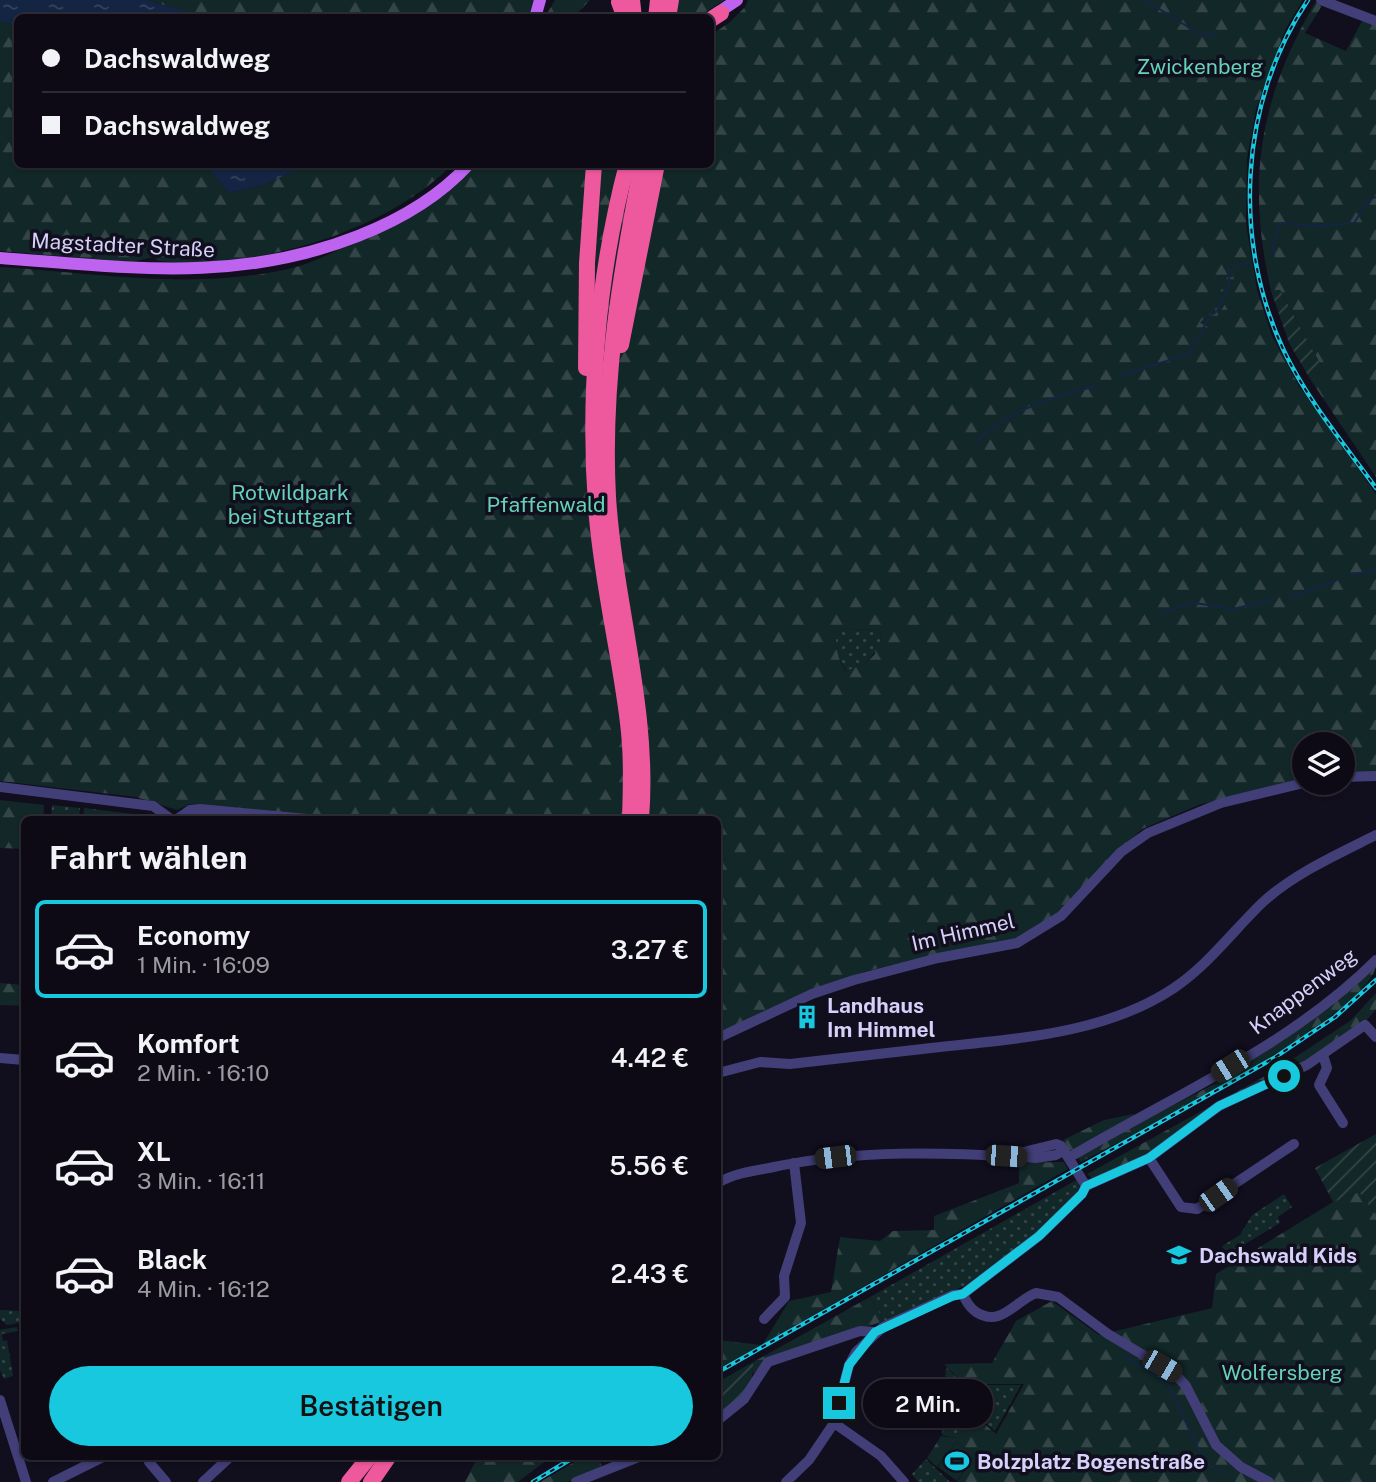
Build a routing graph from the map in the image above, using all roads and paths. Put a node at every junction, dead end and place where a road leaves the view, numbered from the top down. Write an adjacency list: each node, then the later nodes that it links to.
1 (737, 0): 5 (main road)
2 (1321, 0): 6 (street)
3 (623, 1): 4 (main road)
4 (638, 14)
5 (714, 17)
6 (1376, 21)
7 (465, 168): 14 (main road, Magstadter Straße)
8 (594, 168): 16 (highway)
9 (620, 168): 13 (highway)
10 (626, 168): 13 (highway)
11 (641, 168): 15 (highway)
12 (656, 168): 15 (highway)
13 (618, 200): 16 (highway)
14 (0, 258)
15 (608, 434): 25 (highway)
16 (595, 474): 24 (highway)
17 (1376, 776): 18 (street)
18 (1355, 777)
19 (1292, 786): 28 (street, Im Himmel)
20 (0, 787): 21 (street)
21 (167, 816)
22 (181, 816): 23 (street)
23 (278, 816)
24 (630, 816)
25 (641, 816)
26 (1376, 835): 33 (street)
27 (1376, 960): 36 (street, Knappenweg)
28 (721, 1037)
29 (1376, 1037): 30 (street)
30 (1323, 1055): 34 (street); 37 (street)
31 (0, 1058): 32 (street)
32 (21, 1060)
33 (721, 1072)
34 (1343, 1123)
35 (1294, 1144): 37 (street)
36 (1067, 1153): 38 (street, Knappenweg); 40 (street)
37 (1149, 1158): 40 (street)
38 (794, 1163): 39 (street, Knappenweg); 42 (street)
39 (721, 1182)
40 (1086, 1186): 41 (street)
41 (963, 1294): 43 (street); 64 (street)
42 (764, 1319)
43 (875, 1332): 45 (street); 46 (street)
44 (0, 1403): 54 (street)
45 (721, 1418)
46 (834, 1423): 62 (street); 63 (street)
47 (97, 1460): 55 (street)
48 (223, 1460): 57 (street)
49 (363, 1460): 58 (highway)
50 (364, 1460): 59 (highway)
51 (385, 1460): 60 (highway)
52 (631, 1460): 61 (street)
53 (149, 1462): 56 (street)
54 (26, 1482)
55 (53, 1482)
56 (166, 1482)
57 (204, 1482)
58 (349, 1482)
59 (355, 1482)
60 (371, 1482)
61 (576, 1482)
62 (786, 1482)
63 (904, 1482)
64 (1269, 1482)

